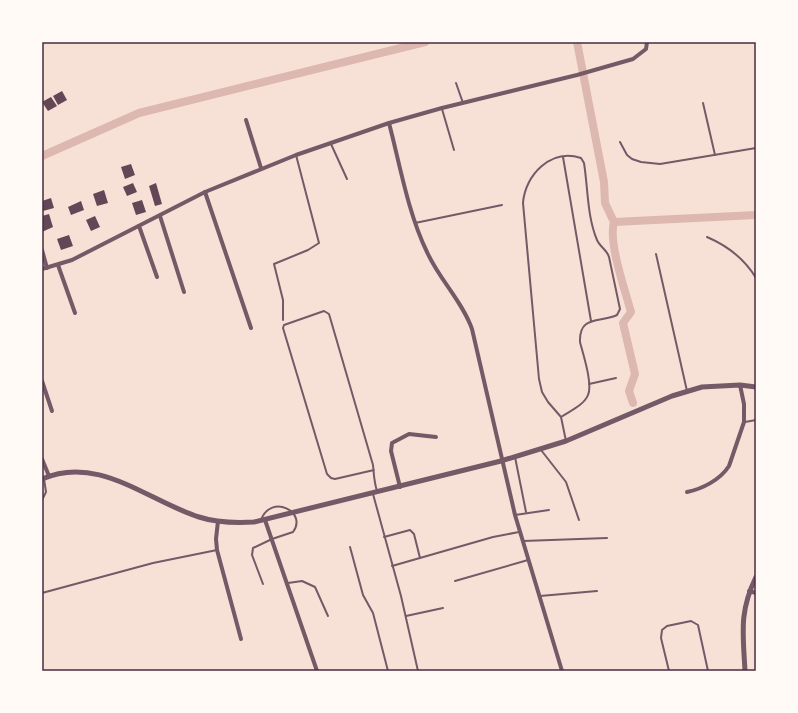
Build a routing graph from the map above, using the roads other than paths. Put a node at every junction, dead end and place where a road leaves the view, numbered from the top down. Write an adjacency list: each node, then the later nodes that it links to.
1 (647, 42): 4 (street)
2 (456, 83): 4 (lane)
3 (703, 103): 13 (lane)
4 (463, 104): 5 (street)
5 (442, 108): 7 (street); 11 (lane)
6 (246, 120): 15 (street)
7 (389, 122): 8 (street); 20 (street)
8 (331, 142): 12 (street); 16 (lane)
9 (620, 142): 13 (lane)
10 (756, 148): 13 (lane)
11 (454, 150)
12 (296, 155): 15 (street); 32 (lane)
13 (715, 155)
14 (563, 157): 33 (lane); 33 (lane); 43 (lane)
15 (261, 168): 17 (street)
16 (347, 180)
17 (205, 192): 19 (street); 34 (street)
18 (502, 205): 20 (lane)
19 (160, 216): 21 (street); 30 (street)
20 (415, 223): 51 (street)
21 (139, 226): 25 (street); 28 (street)
22 (707, 238): 29 (lane)
23 (42, 250): 26 (street)
24 (656, 254): 41 (lane)
25 (58, 265): 26 (street); 31 (street)
26 (47, 268): 27 (street)
27 (42, 269)
28 (157, 277)
29 (756, 278)
30 (184, 292)
31 (74, 313)
32 (283, 320)
33 (592, 321): 38 (lane)
34 (250, 328)
35 (756, 359): 40 (lane)
36 (616, 378): 38 (lane)
37 (42, 381): 42 (street)
38 (589, 384): 43 (lane)
39 (740, 385): 40 (street); 41 (street); 45 (street)
40 (756, 387)
41 (686, 391): 47 (street)
42 (52, 411)
43 (561, 417): 47 (lane)
44 (756, 420): 45 (lane)
45 (744, 422): 55 (street)
46 (436, 437): 54 (street)
47 (566, 441): 48 (street)
48 (540, 449): 49 (street); 62 (lane)
49 (515, 457): 51 (street); 59 (lane)
50 (42, 459): 53 (street)
51 (501, 461): 54 (street); 61 (street)
52 (374, 470): 52 (lane); 56 (lane)
53 (45, 478): 57 (lane); 63 (street)
54 (400, 487): 56 (street)
55 (687, 492)
56 (375, 493): 60 (street); 66 (lane)
57 (42, 500)
58 (549, 510): 59 (lane)
59 (526, 512): 61 (lane)
60 (294, 513): 64 (street); 64 (lane); 68 (lane)
61 (514, 515): 65 (street)
62 (579, 520)
63 (218, 521): 64 (street); 71 (street)
64 (263, 521): 68 (street)
65 (519, 532): 69 (street); 72 (lane)
66 (384, 537): 72 (lane); 74 (lane)
67 (607, 538): 69 (lane)
68 (272, 539): 77 (street); 78 (lane)
69 (522, 541): 73 (street)
70 (350, 548): 89 (lane)
71 (217, 550): 81 (lane); 87 (street)
72 (420, 558): 74 (lane)
73 (528, 560): 76 (lane); 83 (street)
74 (392, 566): 86 (lane)
75 (756, 577): 80 (street)
76 (455, 582)
77 (287, 583): 85 (lane); 88 (street)
78 (263, 584)
79 (597, 591): 83 (lane)
80 (749, 592): 82 (street); 94 (street)
81 (42, 593)
82 (756, 593)
83 (539, 596): 91 (street)
84 (443, 608): 86 (lane)
85 (328, 616)
86 (406, 616): 90 (lane)
87 (241, 639)
88 (317, 671)
89 (388, 671)
90 (418, 671)
91 (562, 671)
92 (669, 671): 93 (lane)
93 (708, 671)
94 (745, 671)

